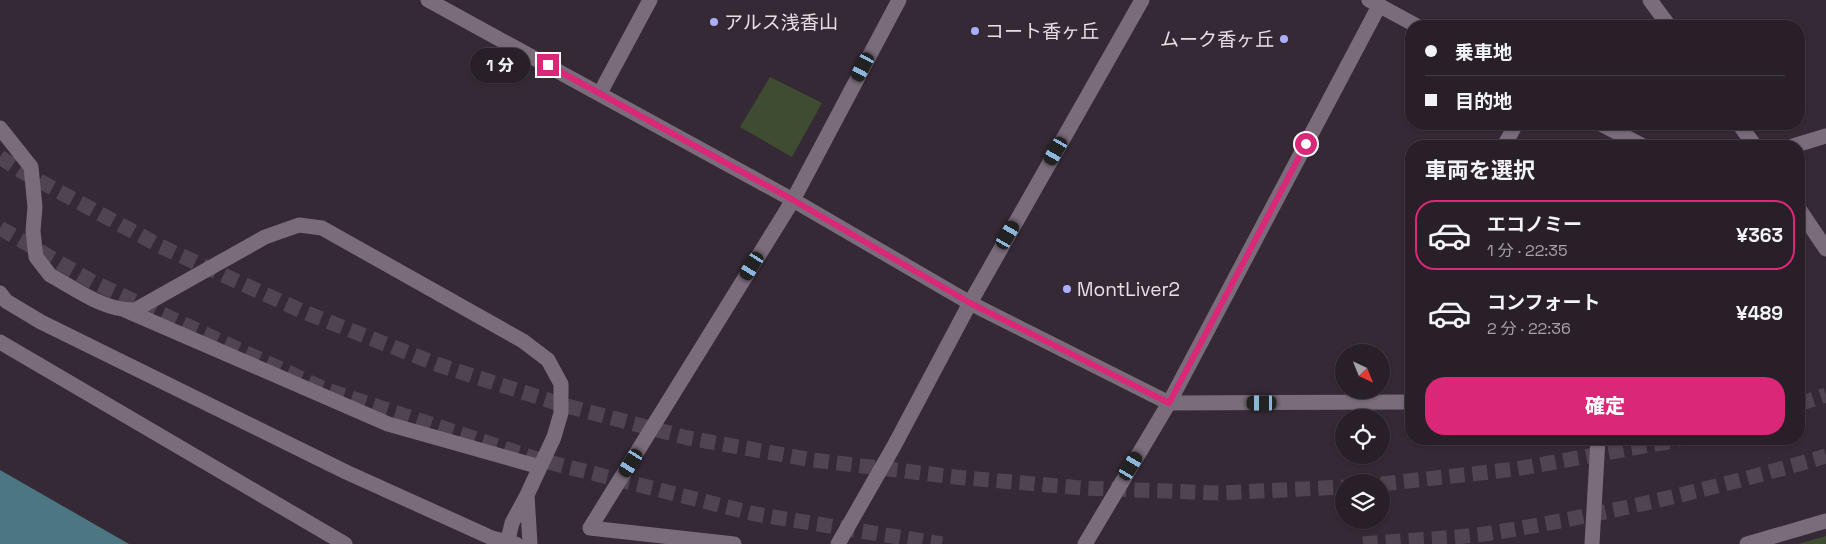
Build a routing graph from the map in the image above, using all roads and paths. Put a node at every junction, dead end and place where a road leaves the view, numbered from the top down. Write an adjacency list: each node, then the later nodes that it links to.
1 (428, 0): 9 (street)
2 (650, 0): 9 (street)
3 (899, 0): 15 (street)
4 (1142, 0): 19 (street)
5 (1650, 0): 8 (street)
6 (1374, 3): 7 (street); 23 (street)
7 (1406, 20)
8 (1665, 20)
9 (600, 93): 15 (street)
10 (0, 128): 20 (street)
11 (1612, 130): 13 (street)
12 (1826, 136): 14 (street)
13 (1632, 140)
14 (1805, 142)
15 (793, 200): 19 (street); 31 (street)
16 (1805, 218): 17 (street)
17 (1826, 248)
18 (0, 293): 28 (street)
19 (970, 303): 23 (street); 32 (street)
20 (125, 310): 25 (street); 25 (street)
21 (0, 342): 29 (street)
22 (1405, 402): 23 (street)
23 (1169, 403): 33 (street)
24 (1598, 445): 34 (street)
25 (540, 467): 26 (street)
26 (527, 495): 28 (street); 30 (street)
27 (1826, 521): 35 (street)
28 (510, 543)
29 (345, 544)
30 (530, 544)
31 (734, 544)
32 (838, 544)
33 (1085, 544)
34 (1592, 544)
35 (1747, 544)

